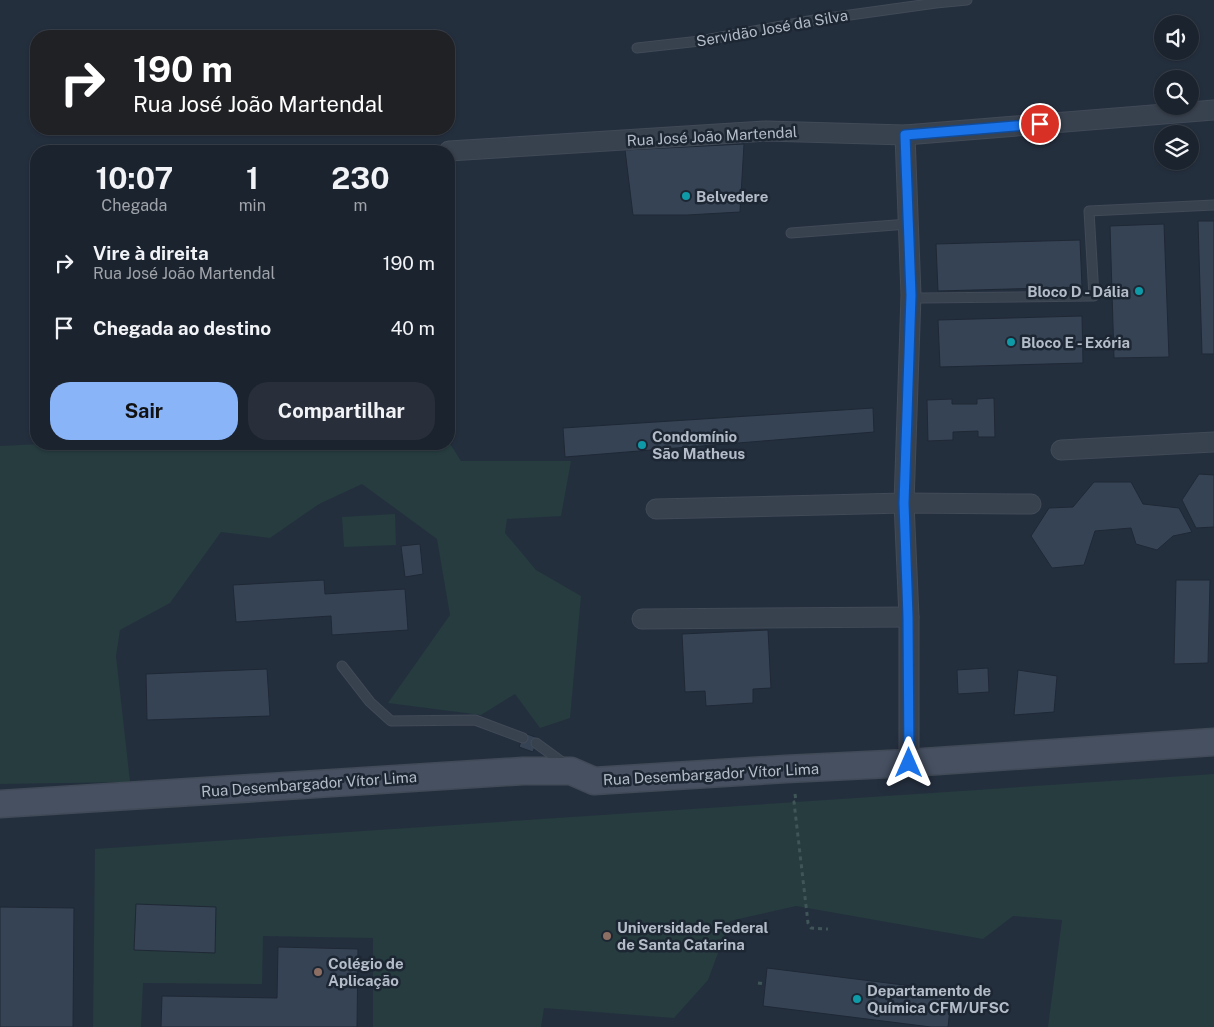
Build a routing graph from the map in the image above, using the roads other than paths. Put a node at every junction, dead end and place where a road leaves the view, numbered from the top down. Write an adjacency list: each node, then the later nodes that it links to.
1 (967, 0): 2 (lane, Servidão José da Silva)
2 (637, 48)
3 (1214, 110): 4 (street, Rua José João Martendal)
4 (905, 135): 5 (street, Rua José João Martendal); 7 (street)
5 (455, 151)
6 (1214, 205): 9 (lane)
7 (908, 224): 8 (lane); 9 (street)
8 (791, 233)
9 (911, 295): 12 (street)
10 (1214, 442): 11 (street)
11 (1061, 450)
12 (904, 503): 13 (street); 14 (street); 15 (street)
13 (1031, 504)
14 (656, 509)
15 (908, 617): 16 (street); 21 (street)
16 (642, 619)
17 (342, 666): 18 (lane)
18 (522, 738)
19 (1214, 742): 21 (main road, Rua Desembargador Vítor Lima)
20 (536, 743): 22 (lane)
21 (909, 763): 22 (main road, Rua Desembargador Vítor Lima)
22 (571, 770): 23 (main road, Rua Desembargador Vítor Lima)
23 (0, 804)

